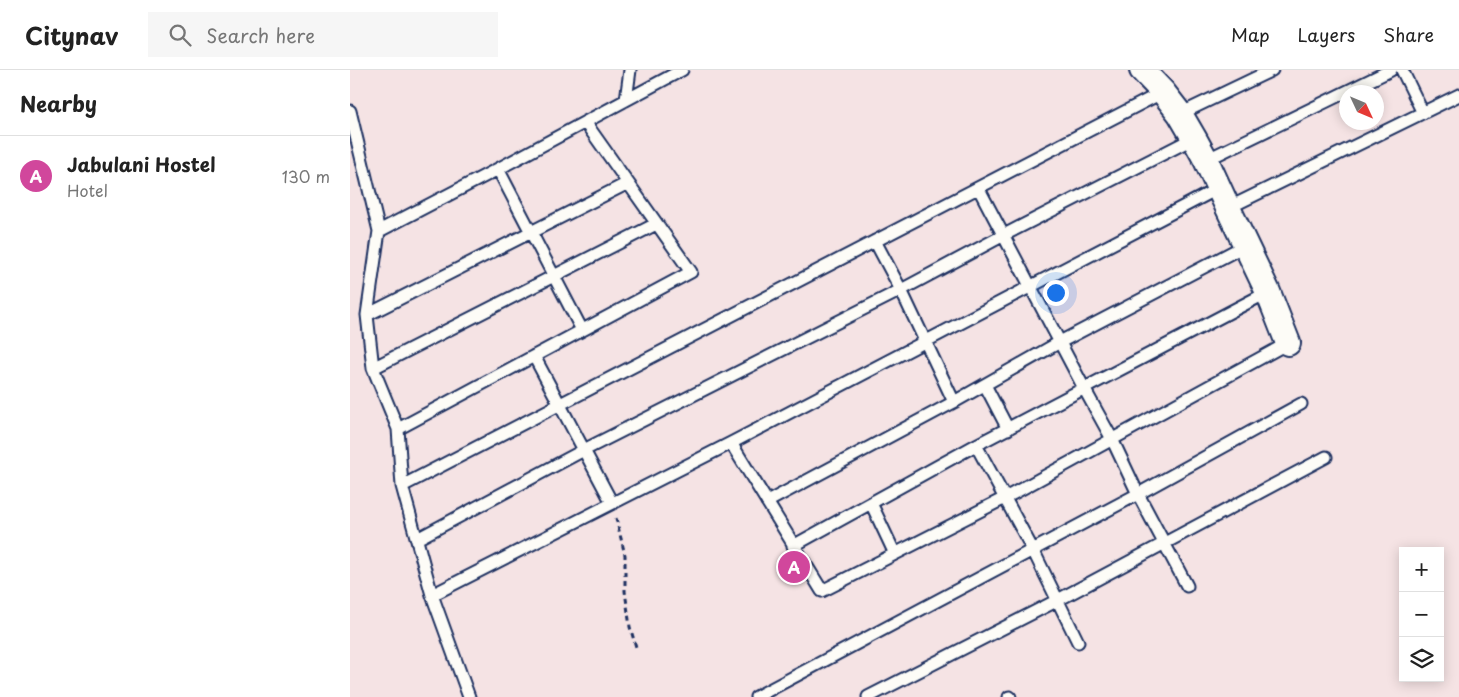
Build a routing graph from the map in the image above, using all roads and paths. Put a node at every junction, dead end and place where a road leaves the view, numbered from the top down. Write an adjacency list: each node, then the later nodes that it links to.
1 (630, 70): 9 (lane)
2 (682, 70): 9 (lane)
3 (1272, 70): 12 (lane)
4 (1391, 70): 15 (lane)
5 (1402, 70): 11 (lane)
6 (1145, 71): 7 (street)
7 (1162, 92): 12 (street); 18 (lane)
8 (1459, 95): 11 (lane)
9 (626, 100): 13 (lane)
10 (350, 111): 21 (lane)
11 (1423, 113): 19 (lane)
12 (1180, 114): 14 (street)
13 (585, 122): 16 (lane); 17 (lane)
14 (1194, 138): 15 (street); 23 (lane)
15 (1206, 160): 19 (street)
16 (498, 169): 21 (lane); 22 (lane)
17 (628, 184): 20 (lane); 22 (lane)
18 (979, 188): 23 (lane); 24 (lane)
19 (1223, 198): 25 (street); 27 (lane)
20 (656, 224): 26 (lane); 31 (lane)
21 (379, 231): 30 (lane)
22 (531, 232): 26 (lane); 30 (lane)
23 (1004, 235): 27 (lane); 28 (lane)
24 (874, 241): 28 (lane); 40 (lane)
25 (1246, 246): 29 (street); 33 (lane)
26 (554, 276): 31 (lane); 36 (lane)
27 (1031, 287): 32 (lane); 33 (lane)
28 (901, 290): 32 (lane); 47 (lane)
29 (1268, 292): 34 (street); 38 (lane)
30 (367, 315): 36 (lane)
31 (582, 330): 35 (lane)
32 (926, 341): 39 (lane); 45 (lane)
33 (1060, 342): 37 (lane); 38 (lane)
34 (1288, 343): 44 (lane)
35 (534, 356): 40 (lane); 42 (lane)
36 (374, 368): 42 (lane)
37 (985, 385): 39 (lane); 43 (lane)
38 (1085, 390): 43 (lane); 44 (lane)
39 (954, 402): 52 (lane)
40 (560, 404): 47 (lane); 49 (lane)
41 (1301, 404): 50 (lane)
42 (398, 429): 49 (lane)
43 (1008, 429): 46 (lane)
44 (1112, 439): 50 (lane); 51 (lane)
45 (731, 443): 52 (lane); 53 (lane)
46 (976, 446): 51 (lane); 54 (lane)
47 (584, 450): 53 (lane); 55 (lane)
48 (1326, 456): 56 (lane)
49 (402, 486): 55 (lane)
50 (1138, 494): 56 (lane); 58 (lane)
51 (1005, 498): 58 (lane); 59 (lane)
52 (767, 502): 57 (lane)
53 (612, 503): 61 (lane); 64 (path)
54 (871, 503): 57 (lane); 59 (lane)
55 (417, 539): 61 (lane)
56 (1165, 543): 60 (lane); 62 (lane)
57 (793, 546): 59 (lane)
58 (1033, 550): 62 (lane); 66 (lane)
59 (896, 554)
60 (1187, 586)
61 (432, 595): 65 (lane)
62 (1058, 600): 63 (lane); 67 (lane)
63 (1078, 642)
64 (636, 647)
65 (469, 697)
66 (756, 697)
67 (868, 697)

